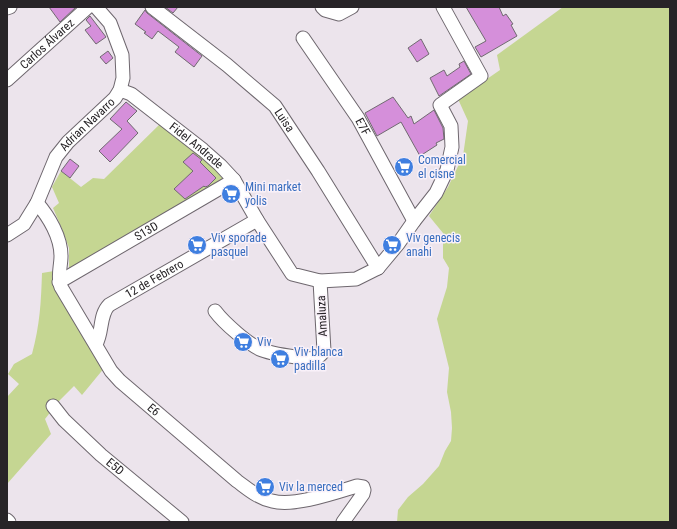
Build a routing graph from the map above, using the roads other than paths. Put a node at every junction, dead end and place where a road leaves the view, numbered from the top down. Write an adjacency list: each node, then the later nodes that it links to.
1 (10, 7): 8 (street)
2 (88, 7): 10 (street, Carlos Álvarez)
3 (96, 7): 11 (street, Adrian Navarro)
4 (152, 7): 17 (street, Luisa)
5 (322, 7): 6 (street)
6 (352, 7)
7 (443, 7): 15 (street, Fidel Andrade)
8 (7, 8)
9 (303, 38): 15 (street, E7F)
10 (7, 80)
11 (120, 90): 12 (street, Fidel Andrade); 13 (street, Adrian Navarro)
12 (234, 180): 14 (street, Fidel Andrade); 19 (street, S13D)
13 (37, 203): 16 (street, Adrian Navarro); 19 (street)
14 (257, 220): 18 (street, Fidel Andrade); 21 (street, 12 de Febrero)
15 (414, 221): 17 (street, Fidel Andrade)
16 (7, 234)
17 (378, 268): 18 (street, Fidel Andrade)
18 (320, 281): 20 (street, Amaluza)
19 (59, 282): 21 (street, E6)
20 (215, 311)
21 (96, 344): 24 (street, E6)
22 (53, 406): 23 (street, E5D)
23 (182, 522)
24 (343, 522)

